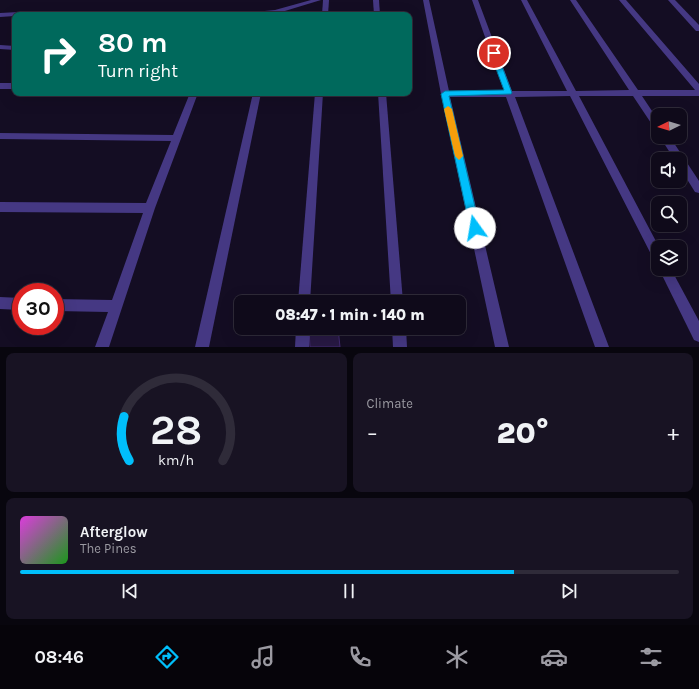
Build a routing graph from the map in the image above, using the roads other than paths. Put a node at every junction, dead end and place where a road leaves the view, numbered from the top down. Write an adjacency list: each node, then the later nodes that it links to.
1 (318, 0): 10 (street)
2 (326, 0): 11 (street)
3 (376, 0): 12 (street)
4 (426, 0): 22 (street)
5 (475, 0): 21 (street)
6 (524, 0): 23 (street)
7 (573, 0): 24 (street)
8 (622, 0): 20 (street)
9 (671, 0): 15 (street)
10 (278, 12)
11 (325, 12)
12 (377, 12)
13 (12, 14): 14 (street)
14 (0, 15)
15 (699, 29)
16 (0, 47): 17 (street)
17 (12, 48)
18 (0, 86): 19 (street)
19 (12, 86)
20 (699, 89)
21 (508, 93): 22 (street); 23 (street); 53 (street)
22 (445, 94): 52 (street)
23 (574, 94): 24 (street); 37 (street)
24 (636, 94): 25 (street); 30 (street)
25 (699, 94)
26 (193, 96): 32 (street)
27 (256, 96): 49 (street)
28 (319, 96): 39 (street)
29 (382, 96): 40 (street)
30 (651, 116)
31 (0, 136): 32 (street)
32 (176, 138): 36 (street)
33 (687, 170): 34 (street)
34 (699, 188)
35 (0, 207): 36 (street)
36 (150, 208): 44 (street)
37 (651, 242)
38 (669, 276): 47 (street)
39 (305, 295)
40 (396, 295)
41 (0, 303): 42 (street)
42 (12, 304)
43 (64, 305): 44 (street)
44 (115, 306): 48 (street)
45 (303, 335): 50 (street)
46 (399, 335): 51 (street)
47 (699, 335)
48 (102, 347)
49 (202, 347)
50 (302, 347)
51 (400, 347)
52 (502, 347)
53 (602, 347)

